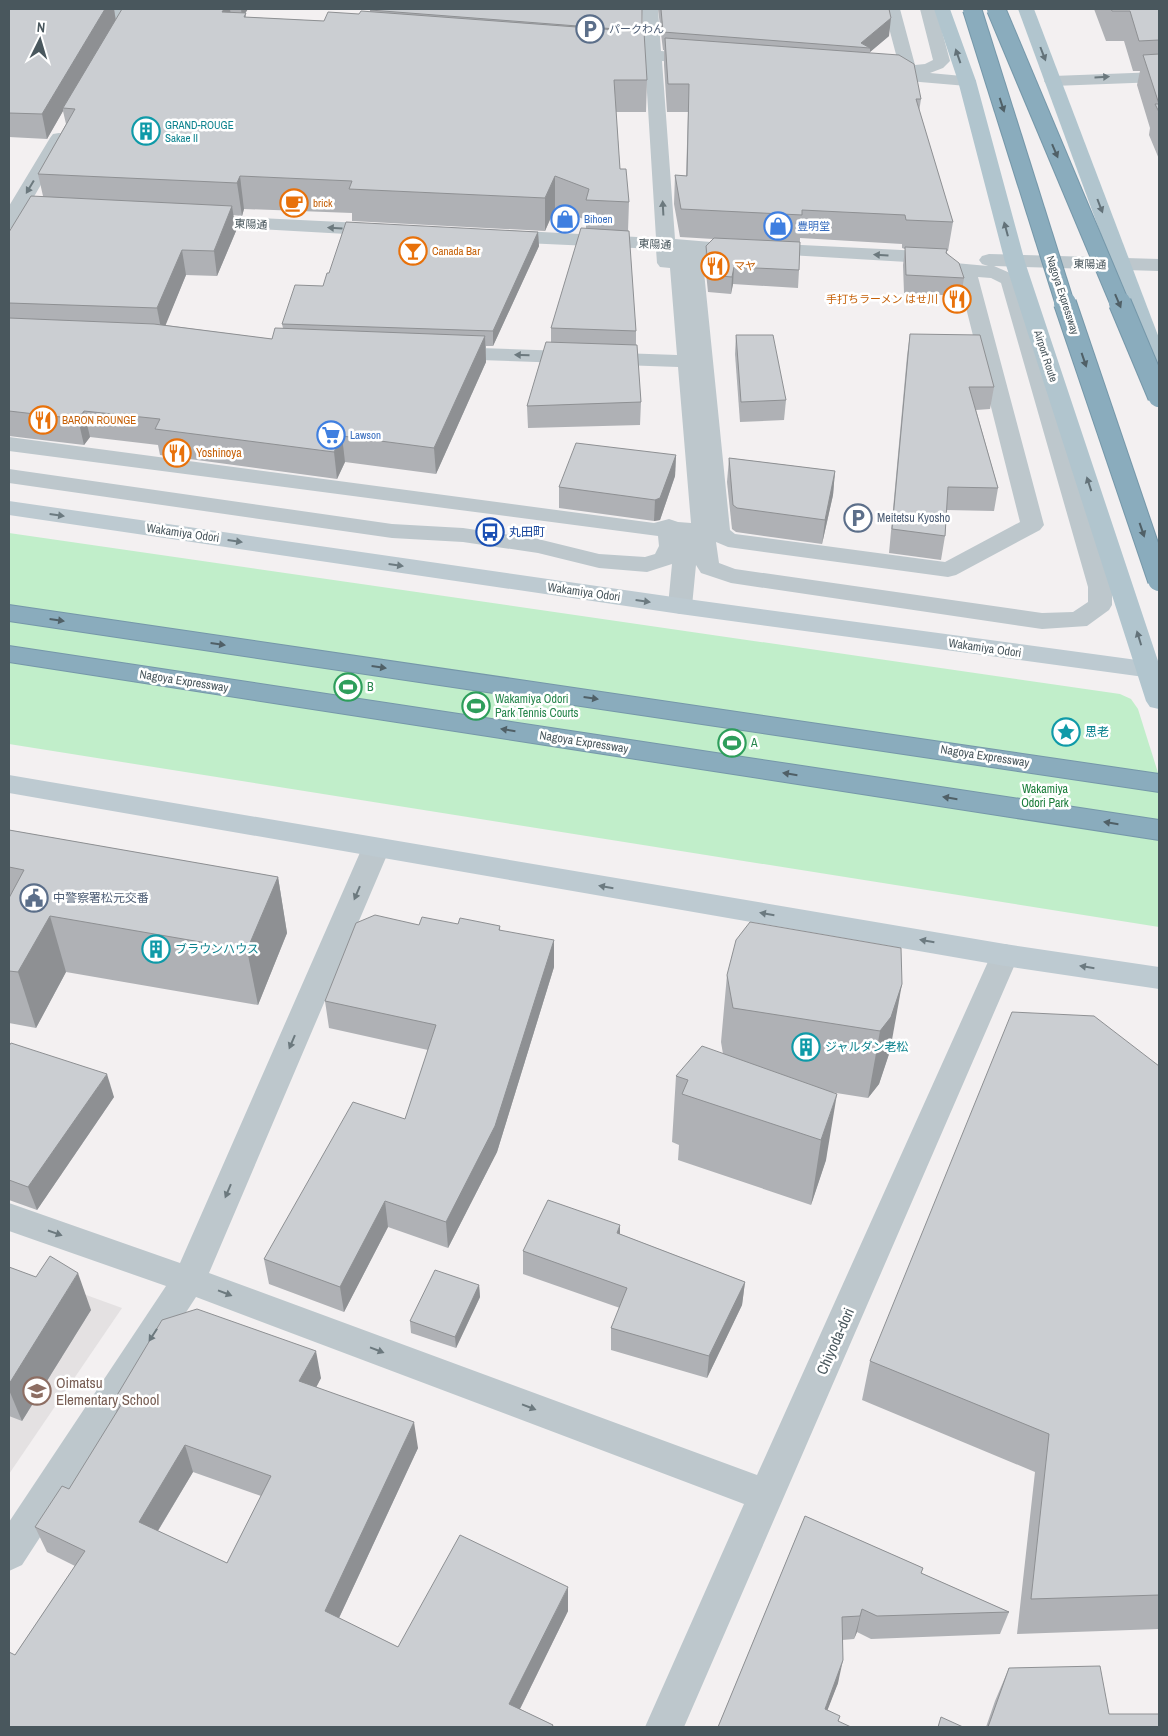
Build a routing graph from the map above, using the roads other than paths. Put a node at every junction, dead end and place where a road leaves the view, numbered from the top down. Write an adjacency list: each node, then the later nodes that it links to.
1 (35, 9): 9 (street)
2 (650, 9): 13 (street)
3 (892, 9): 4 (street)
4 (928, 9)
5 (942, 9): 17 (main road, Airport Route, one-way to 5)
6 (972, 9): 36 (highway, Nagoya Expressway, one-way to 36, bridge)
7 (996, 9): 32 (highway, one-way to 32, bridge)
8 (1026, 9): 18 (main road, one-way to 18)
9 (132, 12): 10 (street); 11 (street)
10 (171, 19)
11 (121, 33)
12 (595, 51): 13 (street)
13 (654, 55): 14 (street); 25 (street, one-way to 13)
14 (723, 61)
15 (861, 72): 17 (street)
16 (1159, 76): 18 (street, one-way to 16)
17 (967, 81): 26 (main road, Airport Route, one-way to 17)
18 (1053, 81): 27 (main road, one-way to 27)
19 (66, 127): 21 (street, one-way to 21)
20 (74, 215): 21 (street)
21 (11, 216)
22 (183, 220): 23 (street, 東陽通, one-way to 22)
23 (402, 231)
24 (488, 236): 25 (street, 東陽通)
25 (672, 252): 25 (street); 26 (street, 東陽通, one-way to 25); 30 (street)
26 (1015, 262): 27 (street, 東陽通); 40 (main road, Airport Route, one-way to 26)
27 (1122, 265): 28 (street, 東陽通); 31 (main road)
28 (1159, 265)
29 (428, 352): 30 (street, one-way to 29)
30 (676, 361): 37 (street)
31 (1159, 365)
32 (1159, 396)
33 (9, 444): 34 (street)
34 (9, 476)
35 (9, 508): 37 (street, Wakamiya Odori, one-way to 37)
36 (1159, 580)
37 (680, 606): 40 (street, Wakamiya Odori)
38 (9, 613): 42 (highway, Nagoya Expressway, one-way to 42)
39 (9, 654): 44 (highway, Nagoya Expressway, one-way to 39)
40 (1154, 670): 41 (main road, Airport Route)
41 (1159, 701)
42 (1159, 783)
43 (9, 784): 45 (street)
44 (1159, 830)
45 (376, 848): 46 (street, one-way to 45); 49 (street, one-way to 49)
46 (1005, 954): 47 (street, one-way to 46); 50 (street, Chiyoda-dori)
47 (1159, 978)
48 (9, 1217): 49 (street, one-way to 49)
49 (189, 1280): 50 (street, one-way to 50); 51 (street, one-way to 51)
50 (767, 1496): 52 (street, Chiyoda-dori)
51 (9, 1553)
52 (664, 1727)

